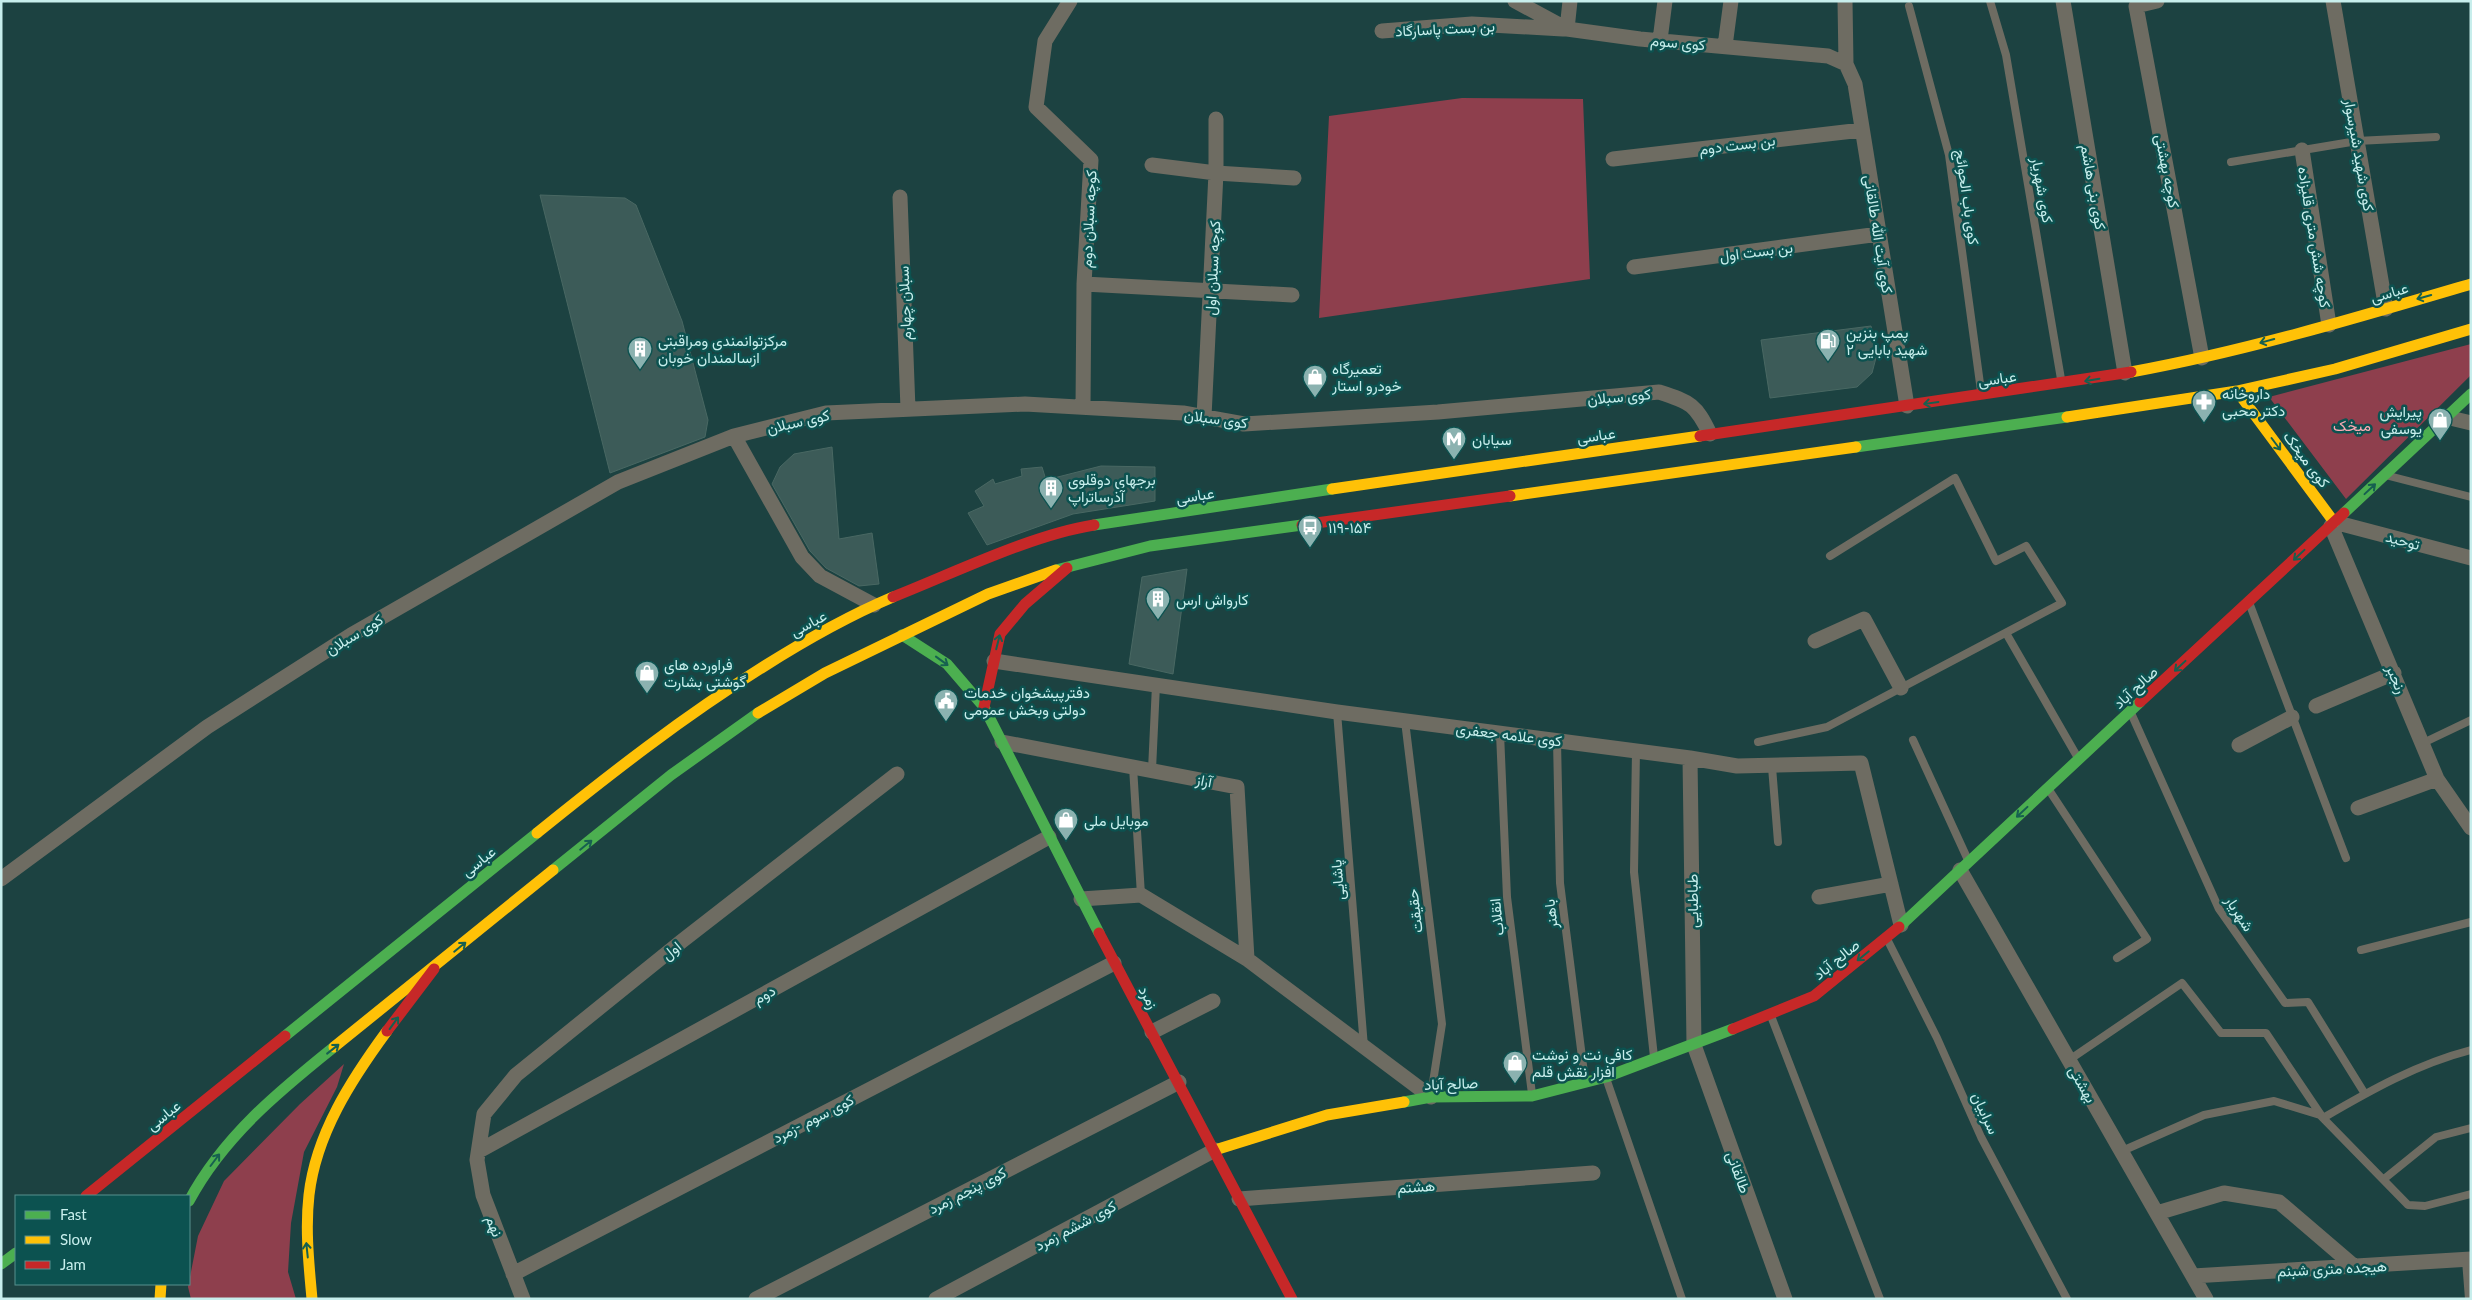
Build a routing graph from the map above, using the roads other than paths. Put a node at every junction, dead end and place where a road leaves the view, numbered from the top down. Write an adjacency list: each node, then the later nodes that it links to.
1 (1070, 1): 30 (street, کوچه سبلان دوم)
2 (1515, 1): 12 (street, کوی سوم)
3 (1570, 1): 12 (street)
4 (1665, 1): 14 (street)
5 (1731, 1): 15 (street)
6 (1845, 1): 16 (street, کوی آیت الله طالقانی)
7 (1990, 1): 39 (lane, کوی شهریار)
8 (2063, 1): 38 (street, کوی بنی هاشم)
9 (2157, 1): 37 (street, کوچه بهشتی)
10 (2333, 1): 20 (street, کوی شهید شیرسوار)
11 (1909, 6): 42 (lane, کوی باب الحوائج)
12 (1568, 29): 13 (street, بن بست پاسارگاد); 14 (street, کوی سوم)
13 (1382, 31)
14 (1660, 40): 15 (street, کوی سوم)
15 (1725, 46): 16 (street, کوی سوم)
16 (1846, 64): 18 (street, کوی آیت الله طالقانی)
17 (1216, 119): 25 (street, کوچه سبلان اول)
18 (1862, 130): 22 (street, بن بست دوم); 28 (street, کوی آیت الله طالقانی)
19 (2436, 137): 20 (lane)
20 (2358, 141): 21 (lane); 34 (street, کوی شهید شیرسوار)
21 (2302, 150): 23 (lane); 35 (street, کوچه شش متری قلیزاده)
22 (1613, 159)
23 (2231, 162)
24 (1152, 165): 25 (street)
25 (1216, 174): 26 (street); 32 (street, کوچه سبلان اول)
26 (1294, 178)
27 (900, 197): 45 (street, سبلان چهارم)
28 (1879, 234): 29 (street, بن بست اول); 43 (street, کوی آیت الله طالقانی)
29 (1634, 267)
30 (1084, 284): 32 (street); 44 (street, کوچه سبلان دوم)
31 (2471, 284): 34 (main road, عباسى, one-way to 34)
32 (1210, 292): 33 (street); 46 (street, کوچه سبلان اول)
33 (1292, 295)
34 (2386, 309): 35 (main road, عباسى)
35 (2329, 325): 37 (main road, عباسى, one-way to 37)
36 (2471, 329): 40 (main road)
37 (2202, 358): 38 (main road, عباسى)
38 (2125, 373): 39 (main road, عباسى, one-way to 39)
39 (2062, 384): 42 (main road, عباسى)
40 (2237, 391): 54 (main road); 55 (main road, کوی میخک, one-way to 55)
41 (2471, 394): 47 (main road, صالح آباد)
42 (1981, 396): 43 (main road, عباسى, one-way to 43)
43 (1907, 406): 49 (main road, عباسى)
44 (1083, 407): 45 (street, کوی سبلان); 46 (street, کوی سبلان)
45 (908, 410): 50 (street, کوی سبلان)
46 (1204, 417): 49 (street, کوی سبلان)
47 (2446, 417): 48 (street); 51 (main road, صالح آباد)
48 (2471, 423)
49 (1710, 434): 52 (main road, عباسى)
50 (734, 436): 60 (street); 97 (street, کوی سبلان)
51 (2385, 474): 53 (lane); 55 (main road, صالح آباد, one-way to 51)
52 (1409, 477): 54 (main road); 60 (main road, عباسى)
53 (2471, 497)
54 (1412, 501): 58 (main road)
55 (2332, 524): 57 (street, توحید); 59 (main road, صالح آباد, one-way to 59); 65 (street, رنجبر)
56 (1830, 556): 61 (lane)
57 (2471, 558)
58 (1071, 565): 62 (main road); 64 (main road, one-way to 58)
59 (2249, 602): 71 (main road, صالح آباد, one-way to 71); 72 (lane)
60 (874, 605): 131 (main road, عباسى)
61 (2006, 632): 67 (lane); 84 (lane)
62 (902, 634): 69 (main road, زمرد, one-way to 69); 109 (main road, one-way to 62)
63 (1815, 641): 67 (street)
64 (994, 661): 66 (street, کوی علامه جعفری); 69 (main road)
65 (2394, 673): 68 (street); 80 (street, رنجبر)
66 (1156, 685): 70 (street, کوی علامه جعفری); 87 (lane)
67 (1901, 688): 79 (lane)
68 (2316, 706)
69 (984, 707): 78 (main road, زمرد)
70 (1337, 712): 74 (street, کوی علامه جعفری); 114 (lane, پاشایی)
71 (2130, 712): 84 (main road, صالح آباد); 121 (lane, شهریار)
72 (2292, 717): 81 (street); 95 (lane)
73 (2471, 720): 80 (lane)
74 (1405, 721): 75 (street, کوی علامه جعفری); 123 (lane, حقیقت)
75 (1500, 733): 77 (street, کوی علامه جعفری); 122 (lane, انقلاب)
76 (1912, 740): 96 (lane)
77 (1557, 741): 82 (street, کوی علامه جعفری); 120 (lane, باهنر)
78 (1002, 742): 85 (street, آراز); 93 (main road, زمرد)
79 (1758, 742)
80 (2423, 743): 89 (street, رنجبر)
81 (2239, 744)
82 (1636, 751): 83 (street, کوی علامه جعفری); 116 (lane)
83 (1690, 758): 86 (street, کوی علامه جعفری); 113 (street, طباطبایی)
84 (2079, 760): 90 (main road, صالح آباد)
85 (1132, 767): 87 (street, آراز); 99 (lane)
86 (1772, 767): 94 (lane); 98 (street, کوی علامه جعفری)
87 (1152, 770): 107 (street, آراز)
88 (897, 774): 127 (street, اول)
89 (2437, 779): 91 (street); 92 (street, رنجبر)
90 (2048, 788): 96 (main road, صالح آباد, one-way to 96); 106 (lane)
91 (2358, 808)
92 (2471, 828)
93 (1049, 837): 101 (main road, زمرد); 127 (street, دوم)
94 (1778, 842)
95 (2346, 858)
96 (1964, 866): 103 (main road, صالح آباد); 117 (street, بهشتی)
97 (1, 879)
98 (1891, 884): 100 (street); 103 (street, کوی علامه جعفری)
99 (1141, 895): 101 (street); 107 (street)
100 (1819, 897)
101 (1081, 900): 108 (main road, زمرد)
102 (2471, 922): 105 (lane)
103 (1901, 925): 104 (main road, صالح آباد)
104 (1886, 937): 111 (main road, صالح آباد, one-way to 111); 152 (lane, سرابیان)
105 (2360, 950)
106 (2116, 958)
107 (1247, 959): 114 (street)
108 (1114, 963): 112 (main road, زمرد); 140 (street, کوی سوم -زمرد)
109 (434, 969): 133 (main road, one-way to 109); 144 (main road, one-way to 109)
110 (1213, 1000): 112 (street)
111 (1771, 1015): 113 (main road, صالح آباد); 151 (lane)
112 (1152, 1032): 119 (main road, زمرد)
113 (1694, 1045): 116 (main road, صالح آباد); 150 (street, طالقانی)
114 (1364, 1047): 123 (street)
115 (2471, 1050): 121 (lane)
116 (1655, 1059): 118 (main road, صالح آباد)
117 (2069, 1060): 124 (lane); 128 (street, بهشتی)
118 (1606, 1077): 120 (main road, صالح آباد); 149 (lane)
119 (1179, 1082): 126 (main road, زمرد); 146 (street, کوی پنجم زمرد)
120 (1585, 1083): 122 (main road, صالح آباد)
121 (2365, 1094): 124 (lane)
122 (1532, 1096): 123 (main road, صالح آباد)
123 (1431, 1097): 126 (main road, صالح آباد)
124 (2324, 1118): 128 (lane); 130 (lane)
125 (2471, 1128): 130 (lane)
126 (1215, 1150): 134 (main road, زمرد); 147 (street, کوی ششم زمرد)
127 (479, 1151): 140 (street, نهم)
128 (2122, 1152): 135 (street, بهشتی)
129 (1594, 1173): 134 (street, هشتم)
130 (2384, 1179): 132 (lane)
131 (87, 1195)
132 (2468, 1195)
133 (190, 1198)
134 (1239, 1199): 148 (main road, زمرد)
135 (2156, 1214): 139 (street); 141 (street, بهشتی)
136 (15, 1254): 138 (main road)
137 (2468, 1260): 139 (street, هیجده متری شبنم); 154 (lane)
138 (1, 1264)
139 (2355, 1267): 141 (street, هیجده متری شبنم)
140 (513, 1274): 145 (street, نهم)
141 (2193, 1276): 153 (street, بهشتی)
142 (161, 1285): 143 (main road)
143 (160, 1299)
144 (312, 1299)
145 (523, 1299)
146 (756, 1299)
147 (936, 1299)
148 (1292, 1299)
149 (1682, 1299)
150 (1785, 1299)
151 (1880, 1299)
152 (2067, 1299)
153 (2206, 1299)
154 (2470, 1299)

